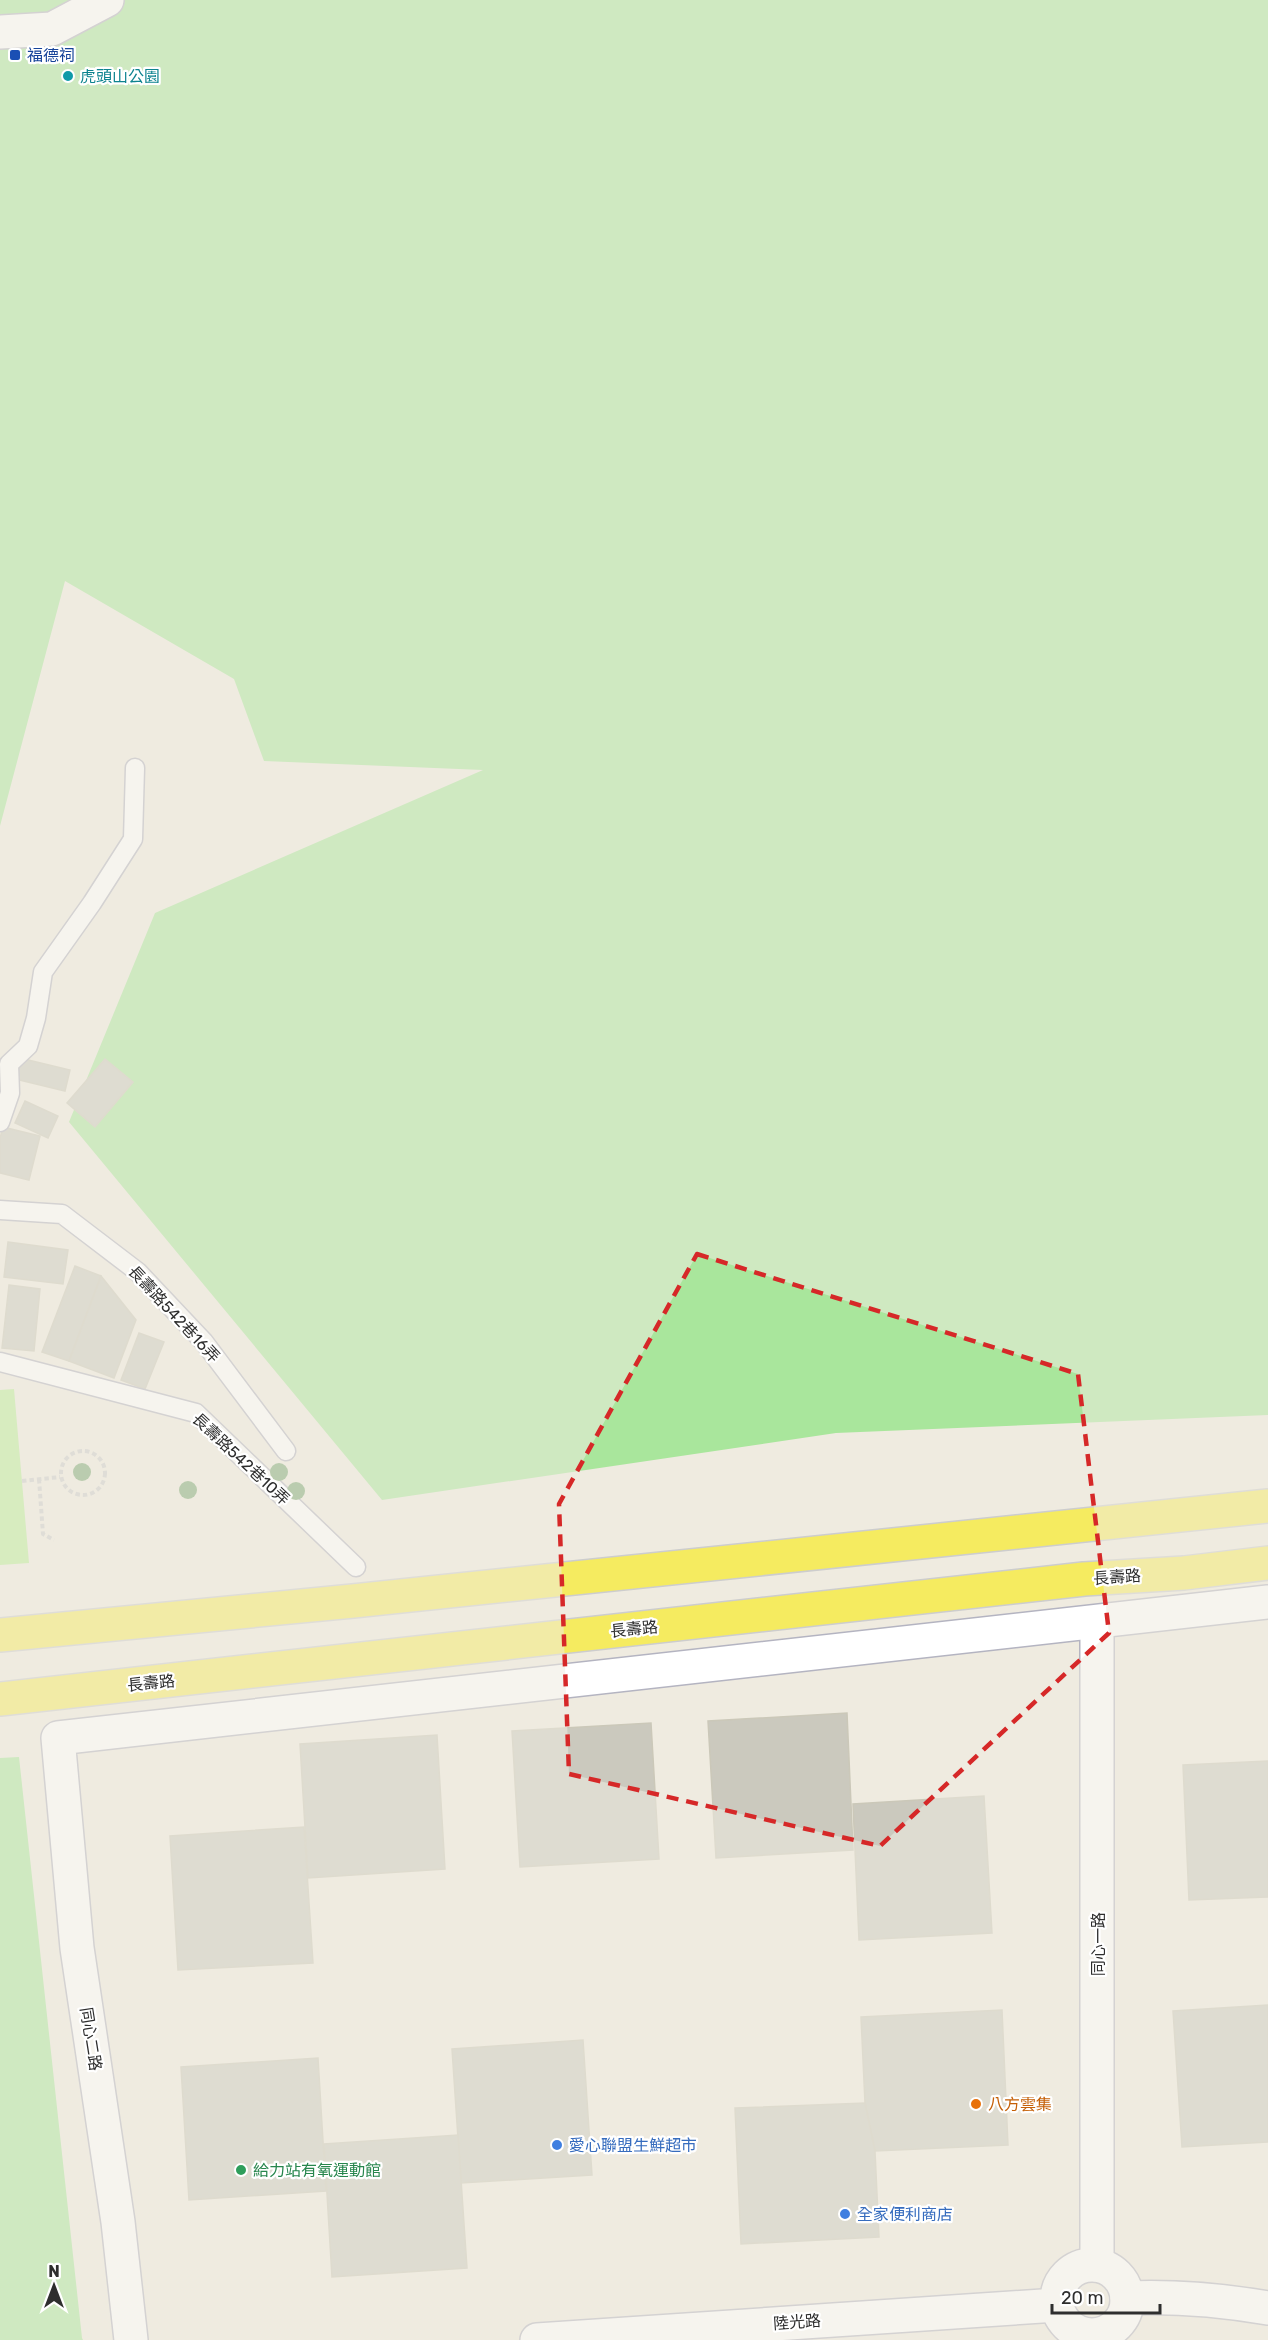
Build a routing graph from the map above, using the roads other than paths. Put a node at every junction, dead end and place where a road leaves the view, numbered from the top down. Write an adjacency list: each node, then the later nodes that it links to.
1 (107, 0): 2 (street)
2 (0, 32)
3 (135, 768): 4 (lane)
4 (0, 1122)
5 (0, 1210): 7 (lane, 長壽路542巷16弄)
6 (0, 1362): 10 (lane, 長壽路542巷10弄)
7 (286, 1450)
8 (1268, 1506): 13 (main road)
9 (1268, 1563): 14 (main road, 長壽路)
10 (356, 1567)
11 (1268, 1602): 12 (street)
12 (1097, 1623): 15 (street, 同心一路); 20 (street, 同心二路)
13 (0, 1635)
14 (0, 1699)
15 (1097, 2265): 16 (street); 18 (street)
16 (1128, 2298): 17 (street); 19 (street)
17 (1268, 2308)
18 (1059, 2310): 19 (street); 21 (street, 陸光路); 22 (street, 陸光路)
19 (1092, 2337)
20 (131, 2340)
21 (537, 2340)
22 (681, 2340)

